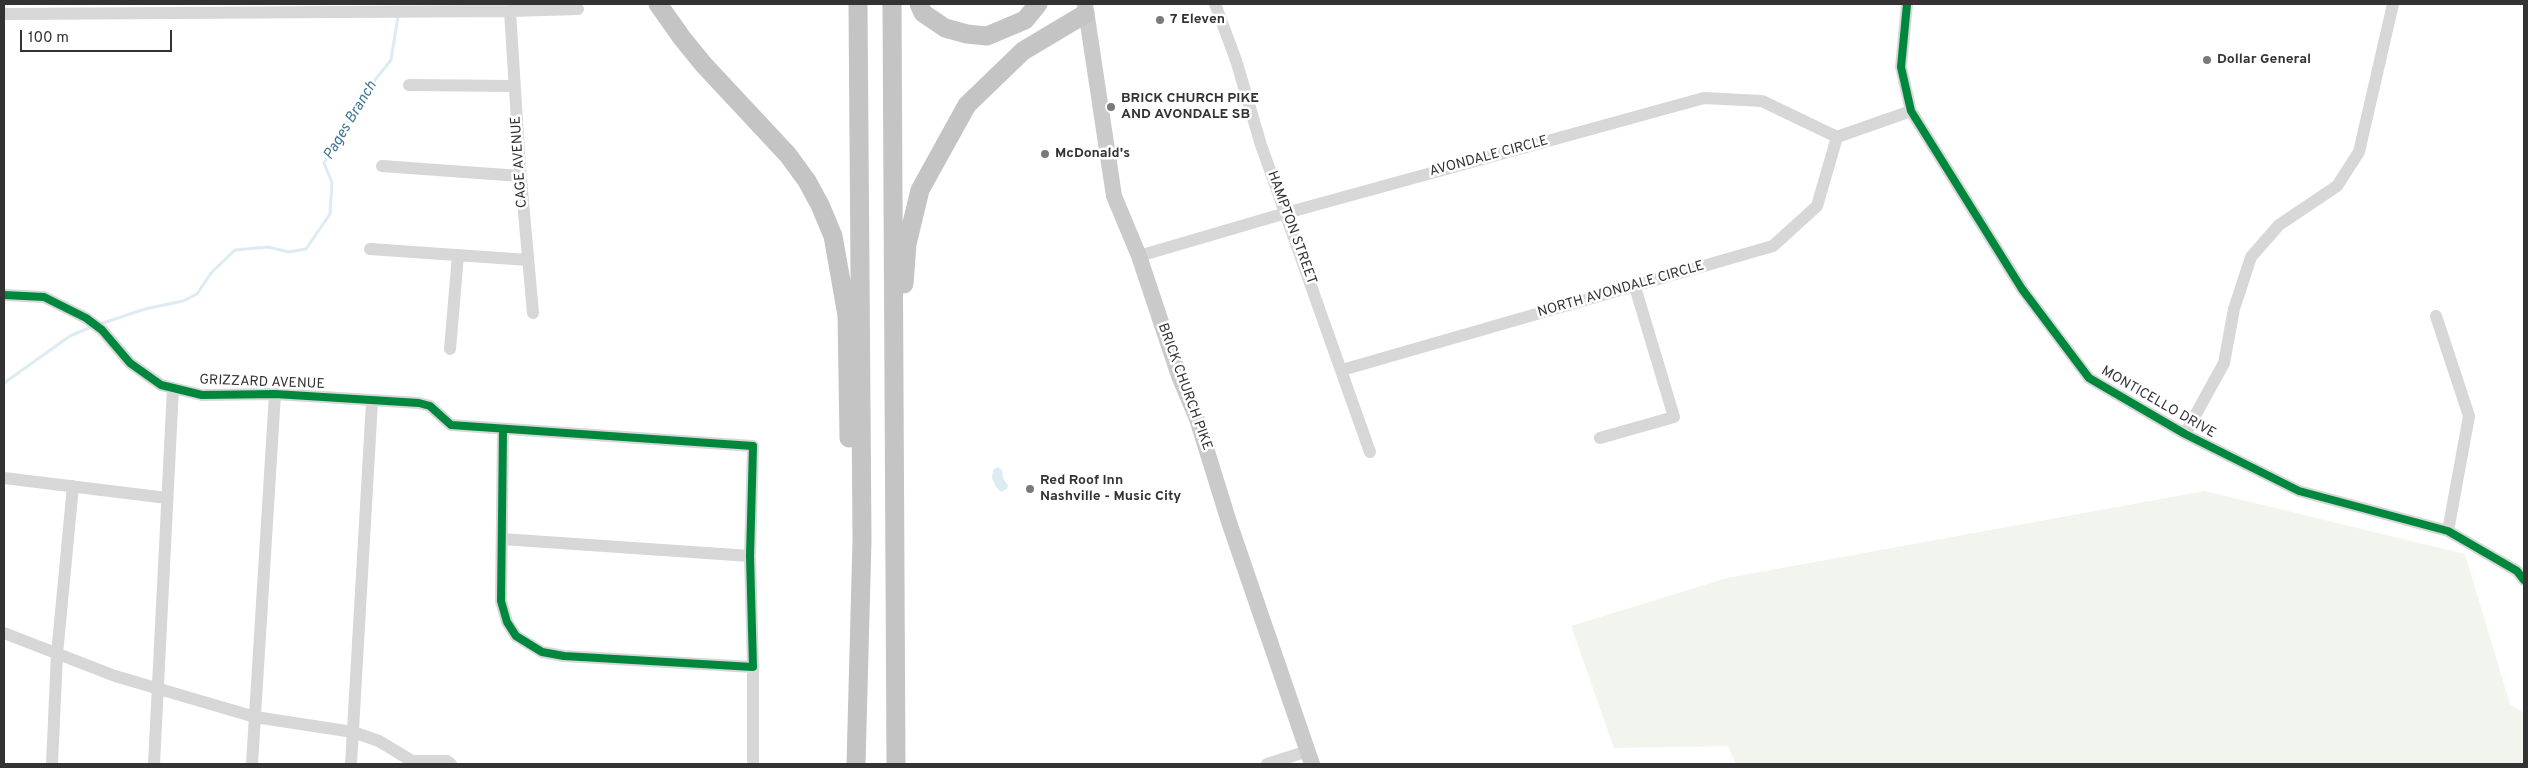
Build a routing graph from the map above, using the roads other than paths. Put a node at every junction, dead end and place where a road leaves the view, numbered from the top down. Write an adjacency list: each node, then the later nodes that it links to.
1 (658, 4): 43 (highway)
2 (858, 4): 43 (highway)
3 (892, 4): 37 (highway)
4 (919, 4): 5 (highway)
5 (1038, 4)
6 (1215, 4): 19 (street, HAMPTON STREET)
7 (1907, 4): 15 (street, MONTICELLO DRIVE)
8 (2393, 4): 34 (street)
9 (578, 8): 11 (street)
10 (1085, 9): 22 (main road, BRICK CHURCH PIKE); 37 (highway)
11 (510, 11): 12 (street); 14 (street, CAGE AVENUE)
12 (4, 14)
13 (409, 85): 14 (street)
14 (515, 86): 18 (street, CAGE AVENUE)
15 (1911, 111): 16 (street); 34 (street, MONTICELLO DRIVE)
16 (1837, 137): 19 (street, AVONDALE CIRCLE); 24 (street, NORTH AVONDALE CIRCLE)
17 (382, 166): 18 (street)
18 (520, 176): 23 (street, CAGE AVENUE)
19 (1286, 213): 22 (street, AVONDALE CIRCLE); 29 (street, HAMPTON STREET)
20 (370, 249): 21 (street)
21 (458, 255): 23 (street); 28 (street)
22 (1140, 256): 52 (main road, BRICK CHURCH PIKE)
23 (528, 260): 26 (street, CAGE AVENUE)
24 (1635, 287): 29 (street, NORTH AVONDALE CIRCLE); 35 (street)
25 (4, 295): 30 (street, GRIZZARD AVENUE)
26 (533, 313)
27 (2436, 316): 41 (street)
28 (450, 349)
29 (1342, 370): 36 (street, HAMPTON STREET)
30 (173, 388): 31 (street, GRIZZARD AVENUE); 40 (street)
31 (275, 394): 32 (street, GRIZZARD AVENUE); 50 (street, GRIZZARD AVENUE)
32 (372, 402): 33 (street, GRIZZARD AVENUE); 51 (street)
33 (503, 430): 42 (street); 44 (street, GRIZZARD AVENUE)
34 (2185, 434): 41 (street, MONTICELLO DRIVE)
35 (1600, 438)
36 (1370, 452)
37 (893, 470): 60 (highway)
38 (4, 478): 39 (street)
39 (73, 486): 40 (street); 47 (street)
40 (167, 498): 49 (street)
41 (2448, 531): 45 (street, MONTICELLO DRIVE)
42 (502, 539): 44 (street); 48 (street)
43 (862, 540): 59 (highway)
44 (750, 556): 48 (street)
45 (2524, 580)
46 (4, 633): 47 (street)
47 (57, 654): 49 (street); 53 (street)
48 (753, 667): 58 (street)
49 (157, 689): 50 (street); 54 (street)
50 (255, 717): 51 (street); 55 (street, GRIZZARD AVENUE)
51 (353, 732): 56 (street); 57 (street)
52 (1310, 758): 61 (street)
53 (52, 764)
54 (154, 764)
55 (252, 764)
56 (351, 764)
57 (451, 764)
58 (753, 764)
59 (856, 764)
60 (896, 764)
61 (1267, 764)

